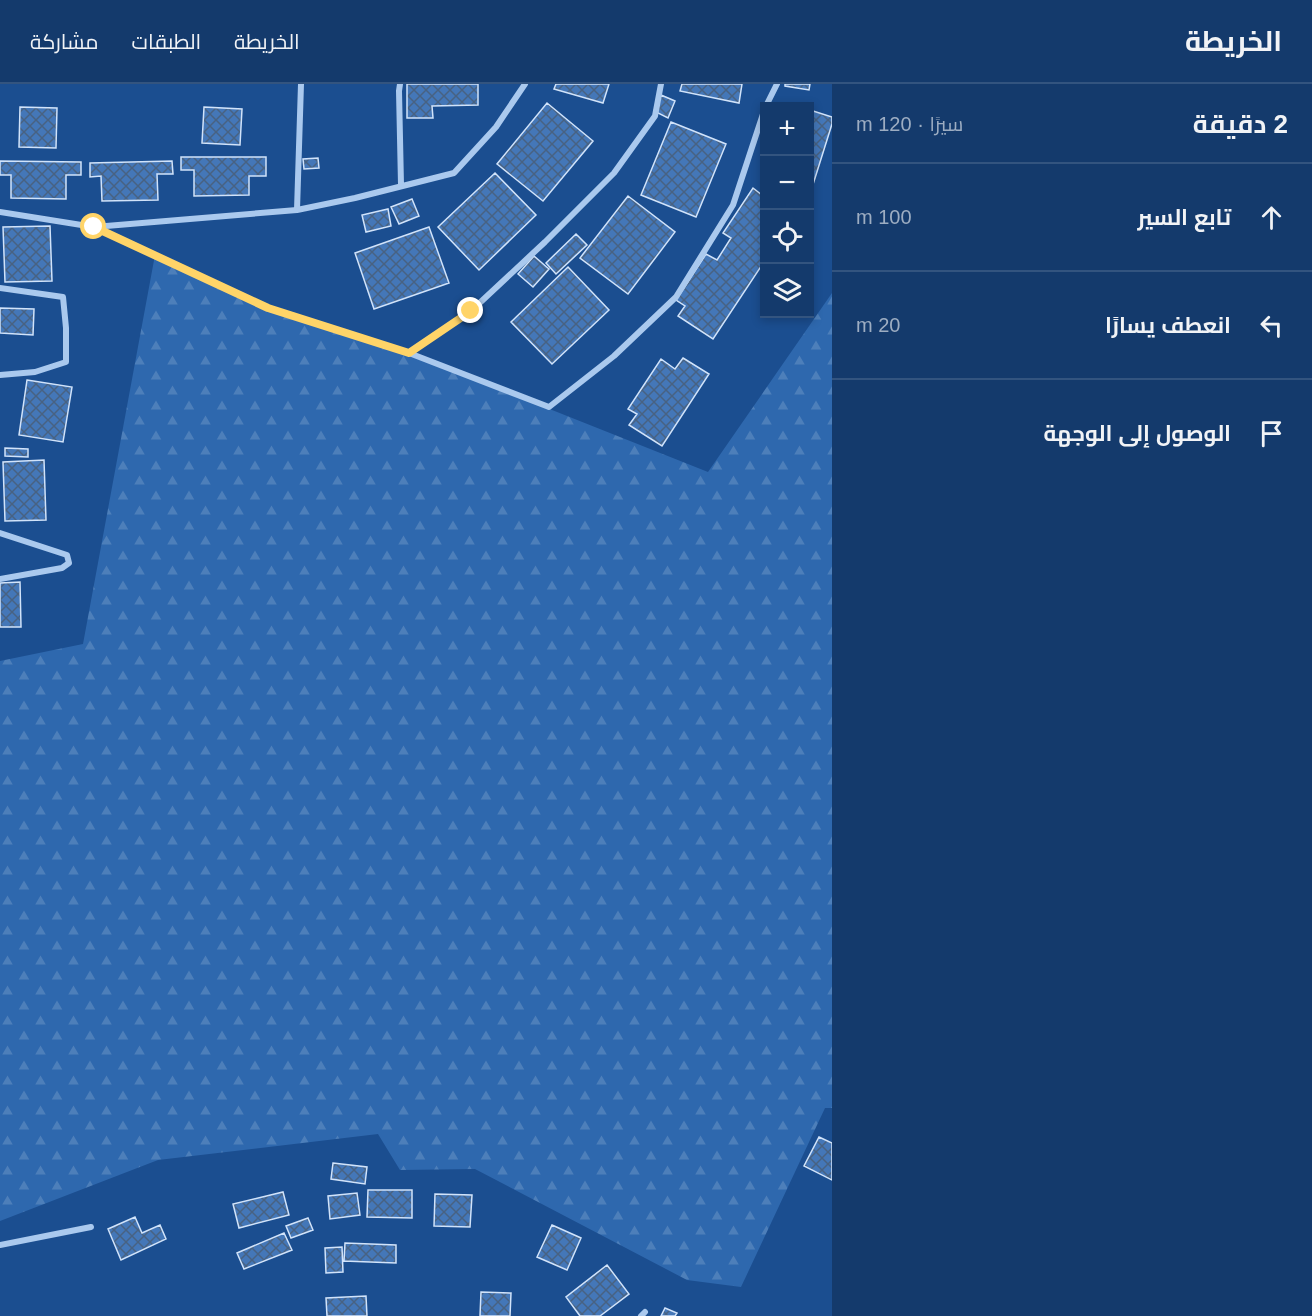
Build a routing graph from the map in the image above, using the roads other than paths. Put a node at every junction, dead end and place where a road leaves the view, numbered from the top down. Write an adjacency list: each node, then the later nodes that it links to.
1 (301, 84): 9 (street)
2 (400, 84): 8 (street)
3 (525, 84): 8 (street)
4 (661, 84): 13 (street)
5 (777, 84): 6 (street)
6 (768, 102)
7 (760, 126): 13 (street)
8 (401, 185): 9 (street)
9 (297, 210): 11 (street)
10 (0, 212): 11 (street)
11 (94, 227): 13 (street)
12 (0, 288): 14 (street)
13 (409, 353)
14 (0, 375)
15 (0, 532): 16 (street)
16 (0, 579)
17 (91, 1227): 18 (street)
18 (0, 1245)

